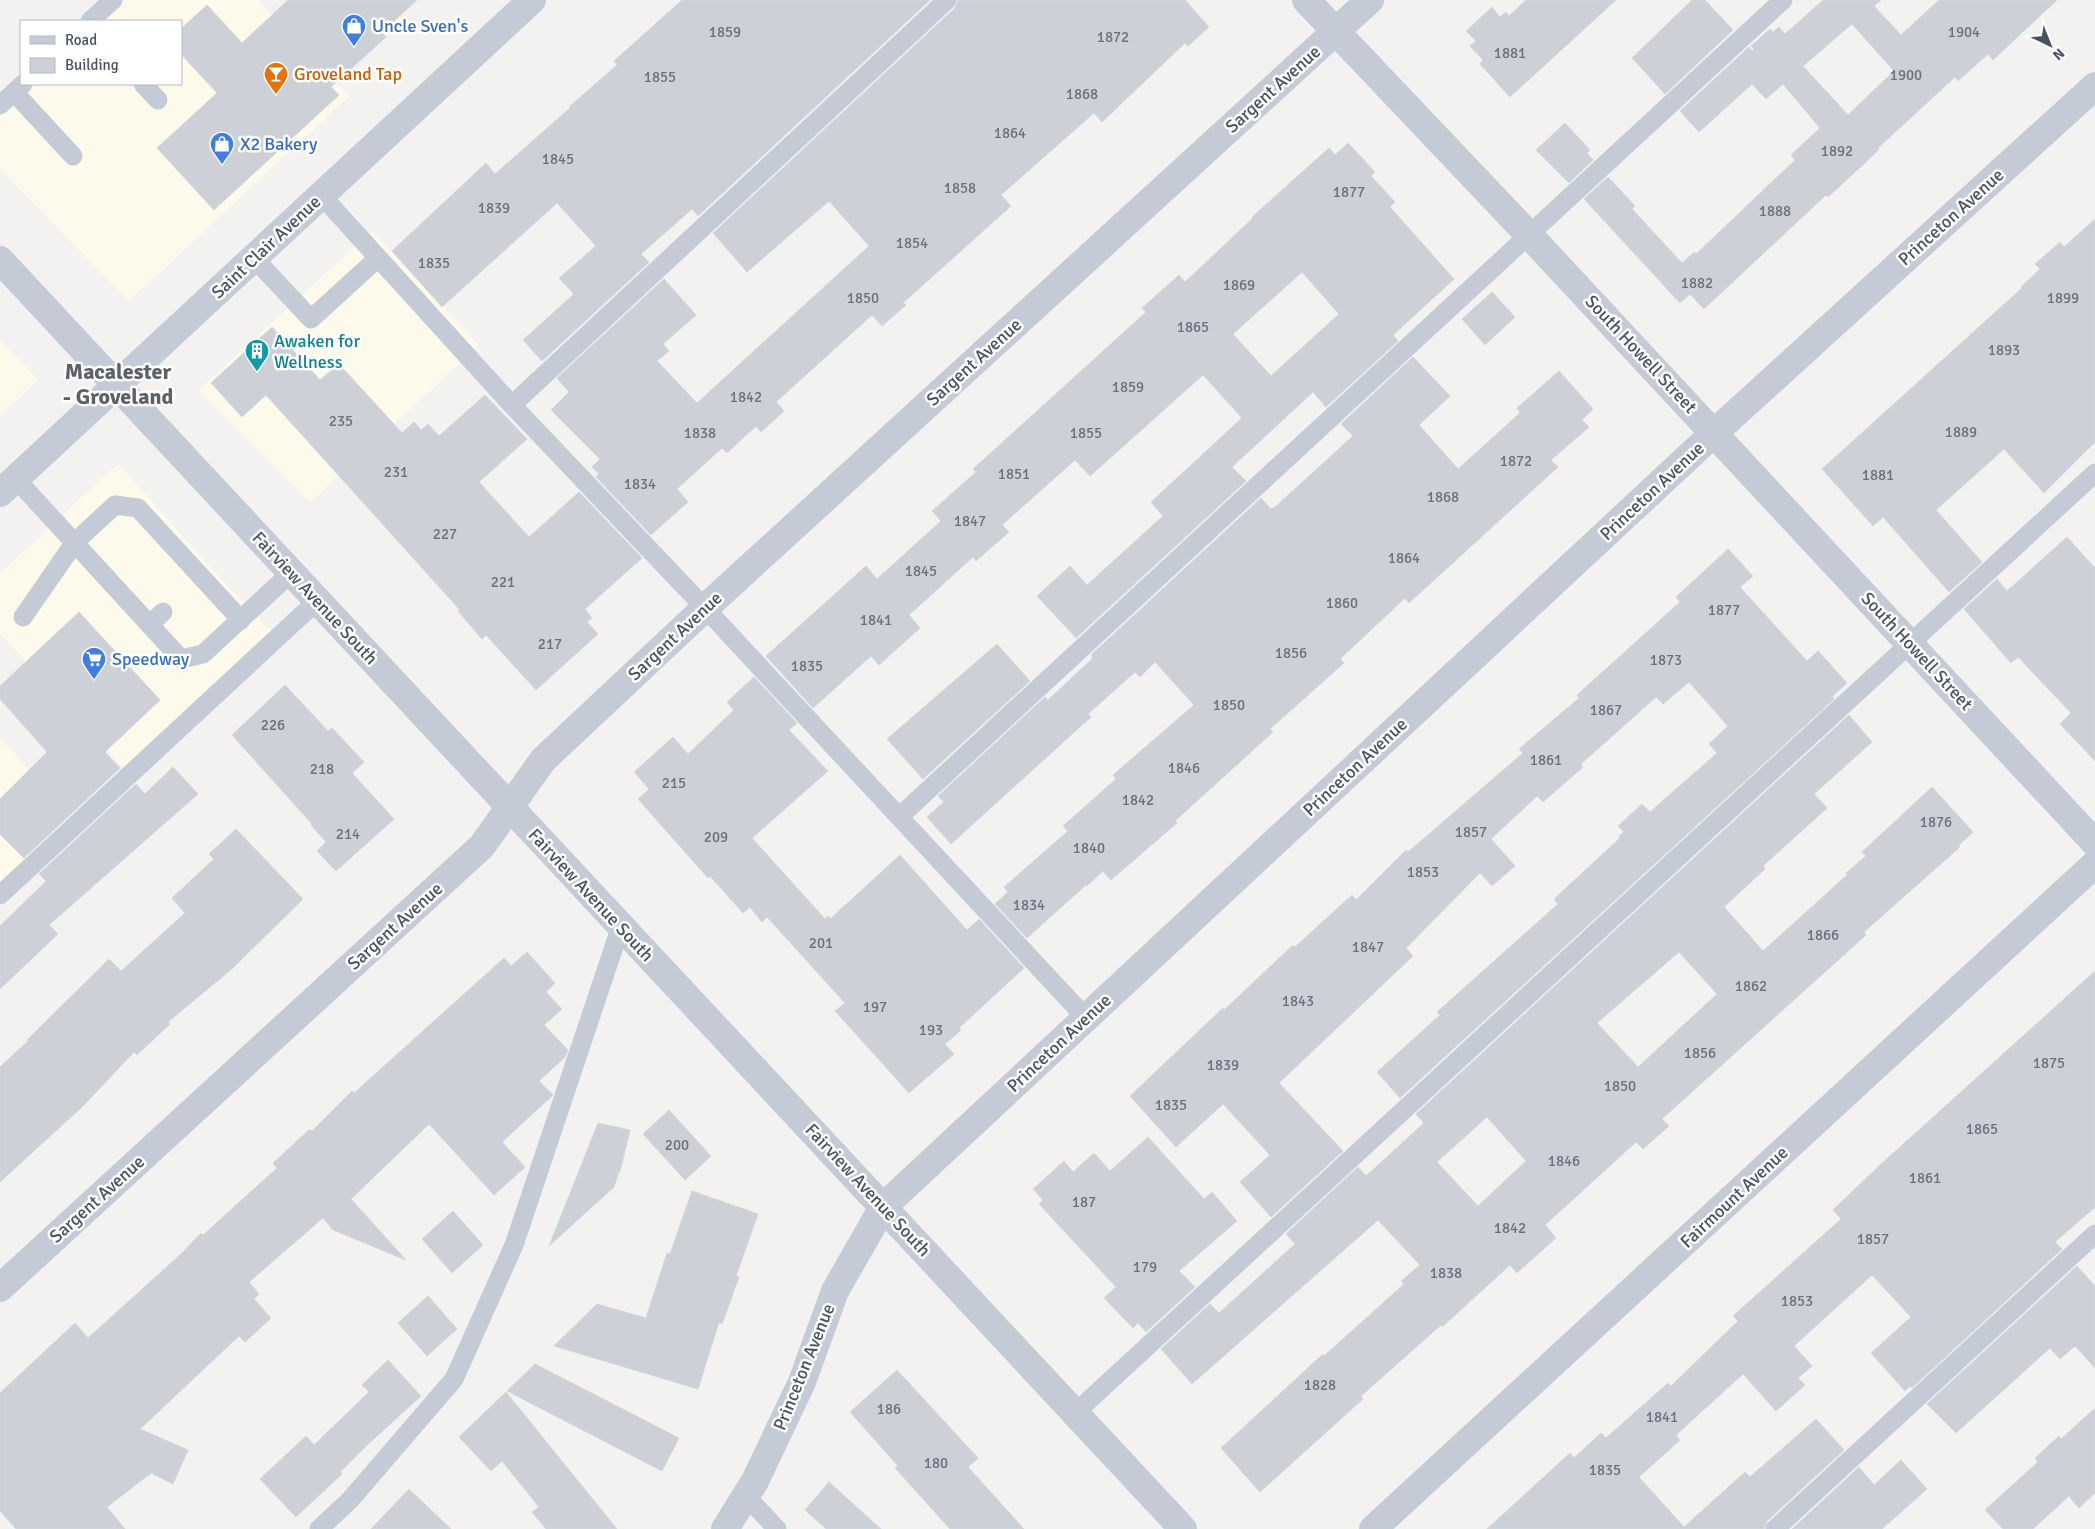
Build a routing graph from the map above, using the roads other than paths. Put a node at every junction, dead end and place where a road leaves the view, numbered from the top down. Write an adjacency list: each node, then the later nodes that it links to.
1 (113, 0): 7 (lane)
2 (532, 0): 15 (street, Saint Clair Avenue)
3 (947, 0): 21 (lane)
4 (1306, 0): 8 (street, South Howell Street)
5 (1370, 0): 8 (street, Sargent Avenue)
6 (1783, 0): 16 (lane)
7 (91, 20)
8 (1335, 32): 16 (street, South Howell Street); 28 (street, Sargent Avenue)
9 (144, 85): 12 (lane)
10 (2095, 86): 22 (street, Princeton Avenue)
11 (19, 88): 13 (lane); 14 (lane)
12 (158, 100)
13 (0, 105)
14 (73, 156)
15 (322, 196): 17 (street, Saint Clair Avenue); 18 (lane)
16 (1530, 235): 22 (street, South Howell Street); 33 (lane)
17 (254, 258): 18 (lane); 20 (street, Saint Clair Avenue)
18 (378, 258): 21 (lane)
19 (0, 260): 20 (street, Fairview Avenue South)
20 (118, 384): 24 (street, Saint Clair Avenue); 26 (street, Fairview Avenue South)
21 (512, 405): 28 (lane)
22 (1714, 433): 31 (street, South Howell Street); 38 (street, Princeton Avenue)
23 (2095, 473): 31 (lane)
24 (8, 486): 25 (lane)
25 (75, 542): 29 (lane); 30 (lane); 30 (lane)
26 (292, 572): 27 (street, Fairview Avenue South); 30 (lane)
27 (318, 600): 32 (street, Fairview Avenue South); 36 (lane)
28 (705, 608): 32 (street, Sargent Avenue); 33 (lane)
29 (23, 617)
30 (241, 620)
31 (1910, 643): 34 (street, South Howell Street); 42 (lane)
32 (510, 808): 37 (street, Fairview Avenue South); 41 (street, Sargent Avenue)
33 (900, 817): 38 (lane)
34 (2095, 843)
35 (2095, 864): 48 (street, Fairmount Avenue)
36 (0, 895)
37 (621, 926): 39 (street, Fairview Avenue South); 44 (lane)
38 (1086, 1018): 39 (street, Princeton Avenue)
39 (883, 1207): 42 (street, Fairview Avenue South); 43 (street, Princeton Avenue)
40 (2095, 1234): 49 (lane)
41 (0, 1288)
42 (1075, 1414): 47 (street, Fairview Avenue South)
43 (746, 1496): 45 (street, Princeton Avenue); 46 (lane)
44 (319, 1529)
45 (725, 1529)
46 (777, 1529)
47 (1183, 1529)
48 (1373, 1529)
49 (1775, 1529)

